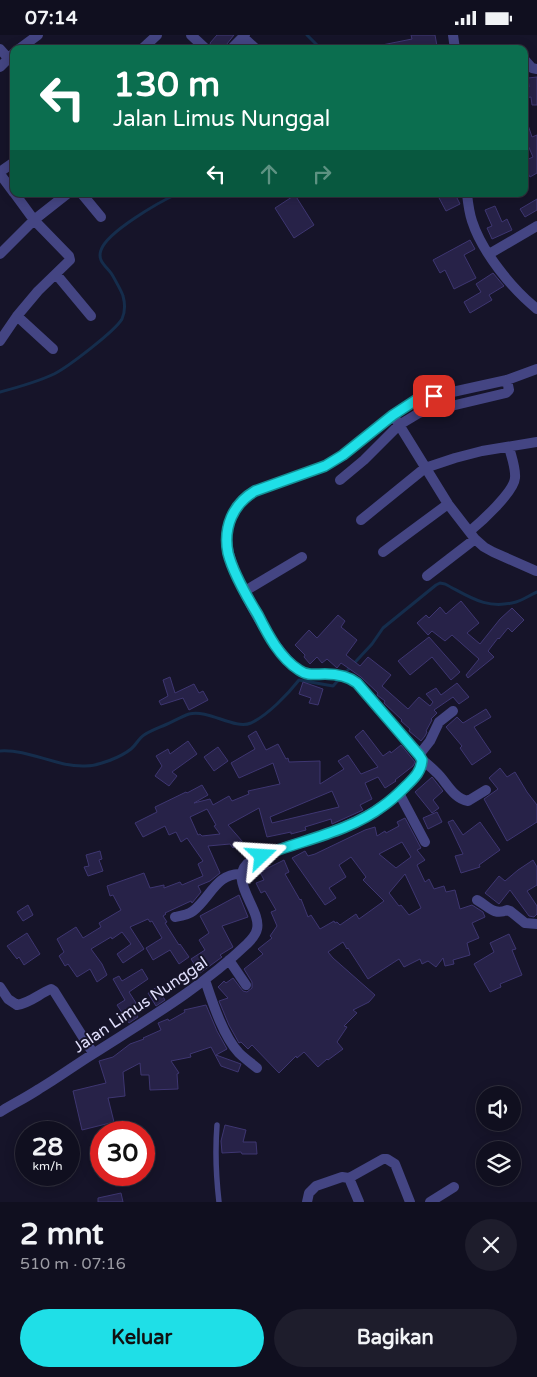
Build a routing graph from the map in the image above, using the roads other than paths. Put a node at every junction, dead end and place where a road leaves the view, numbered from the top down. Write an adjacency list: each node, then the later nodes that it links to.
1 (38, 35): 5 (street)
2 (157, 35): 6 (street)
3 (191, 35): 7 (street)
4 (244, 36): 8 (street)
5 (25, 45)
6 (146, 45)
7 (202, 45)
8 (234, 45)
9 (10, 57): 10 (street)
10 (0, 67)
11 (10, 165): 12 (street)
12 (0, 173): 13 (street)
13 (10, 187)
14 (17, 197): 19 (street)
15 (63, 197): 19 (street)
16 (84, 197): 18 (street)
17 (467, 197): 22 (street)
18 (101, 217)
19 (34, 220): 21 (street); 23 (street)
20 (537, 226): 22 (street)
21 (0, 254)
22 (489, 254): 24 (street)
23 (56, 274): 25 (street); 26 (street)
24 (536, 306)
25 (17, 316): 27 (street); 28 (street)
26 (91, 316)
27 (0, 341)
28 (53, 349)
29 (537, 369): 30 (street)
30 (396, 420): 33 (street); 34 (street); 42 (street)
31 (537, 442): 32 (street)
32 (509, 447): 33 (street); 37 (street)
33 (425, 467): 35 (street); 36 (street)
34 (340, 480)
35 (448, 504): 37 (street); 38 (street)
36 (362, 520)
37 (472, 535): 40 (street); 41 (street)
38 (383, 552)
39 (302, 557): 42 (street)
40 (536, 571)
41 (427, 576)
42 (245, 591): 44 (street)
43 (453, 711): 44 (street)
44 (420, 758): 45 (street); 46 (street)
45 (486, 790)
46 (399, 793): 47 (street); 48 (street)
47 (425, 842)
48 (242, 873): 50 (street); 52 (street, Jalan Limus Nunggal)
49 (477, 900): 51 (street)
50 (174, 917)
51 (537, 923)
52 (229, 960): 53 (street, Jalan Limus Nunggal); 54 (street)
53 (205, 980): 56 (street, Jalan Limus Nunggal); 57 (street)
54 (246, 985)
55 (0, 987): 56 (street)
56 (93, 1053): 58 (street, Jalan Limus Nunggal)
57 (257, 1068)
58 (0, 1112)
59 (217, 1125): 62 (lane)
60 (349, 1178): 63 (street); 64 (street); 65 (street)
61 (454, 1187): 66 (street)
62 (219, 1202)
63 (307, 1202)
64 (359, 1202)
65 (410, 1202)
66 (430, 1202)

